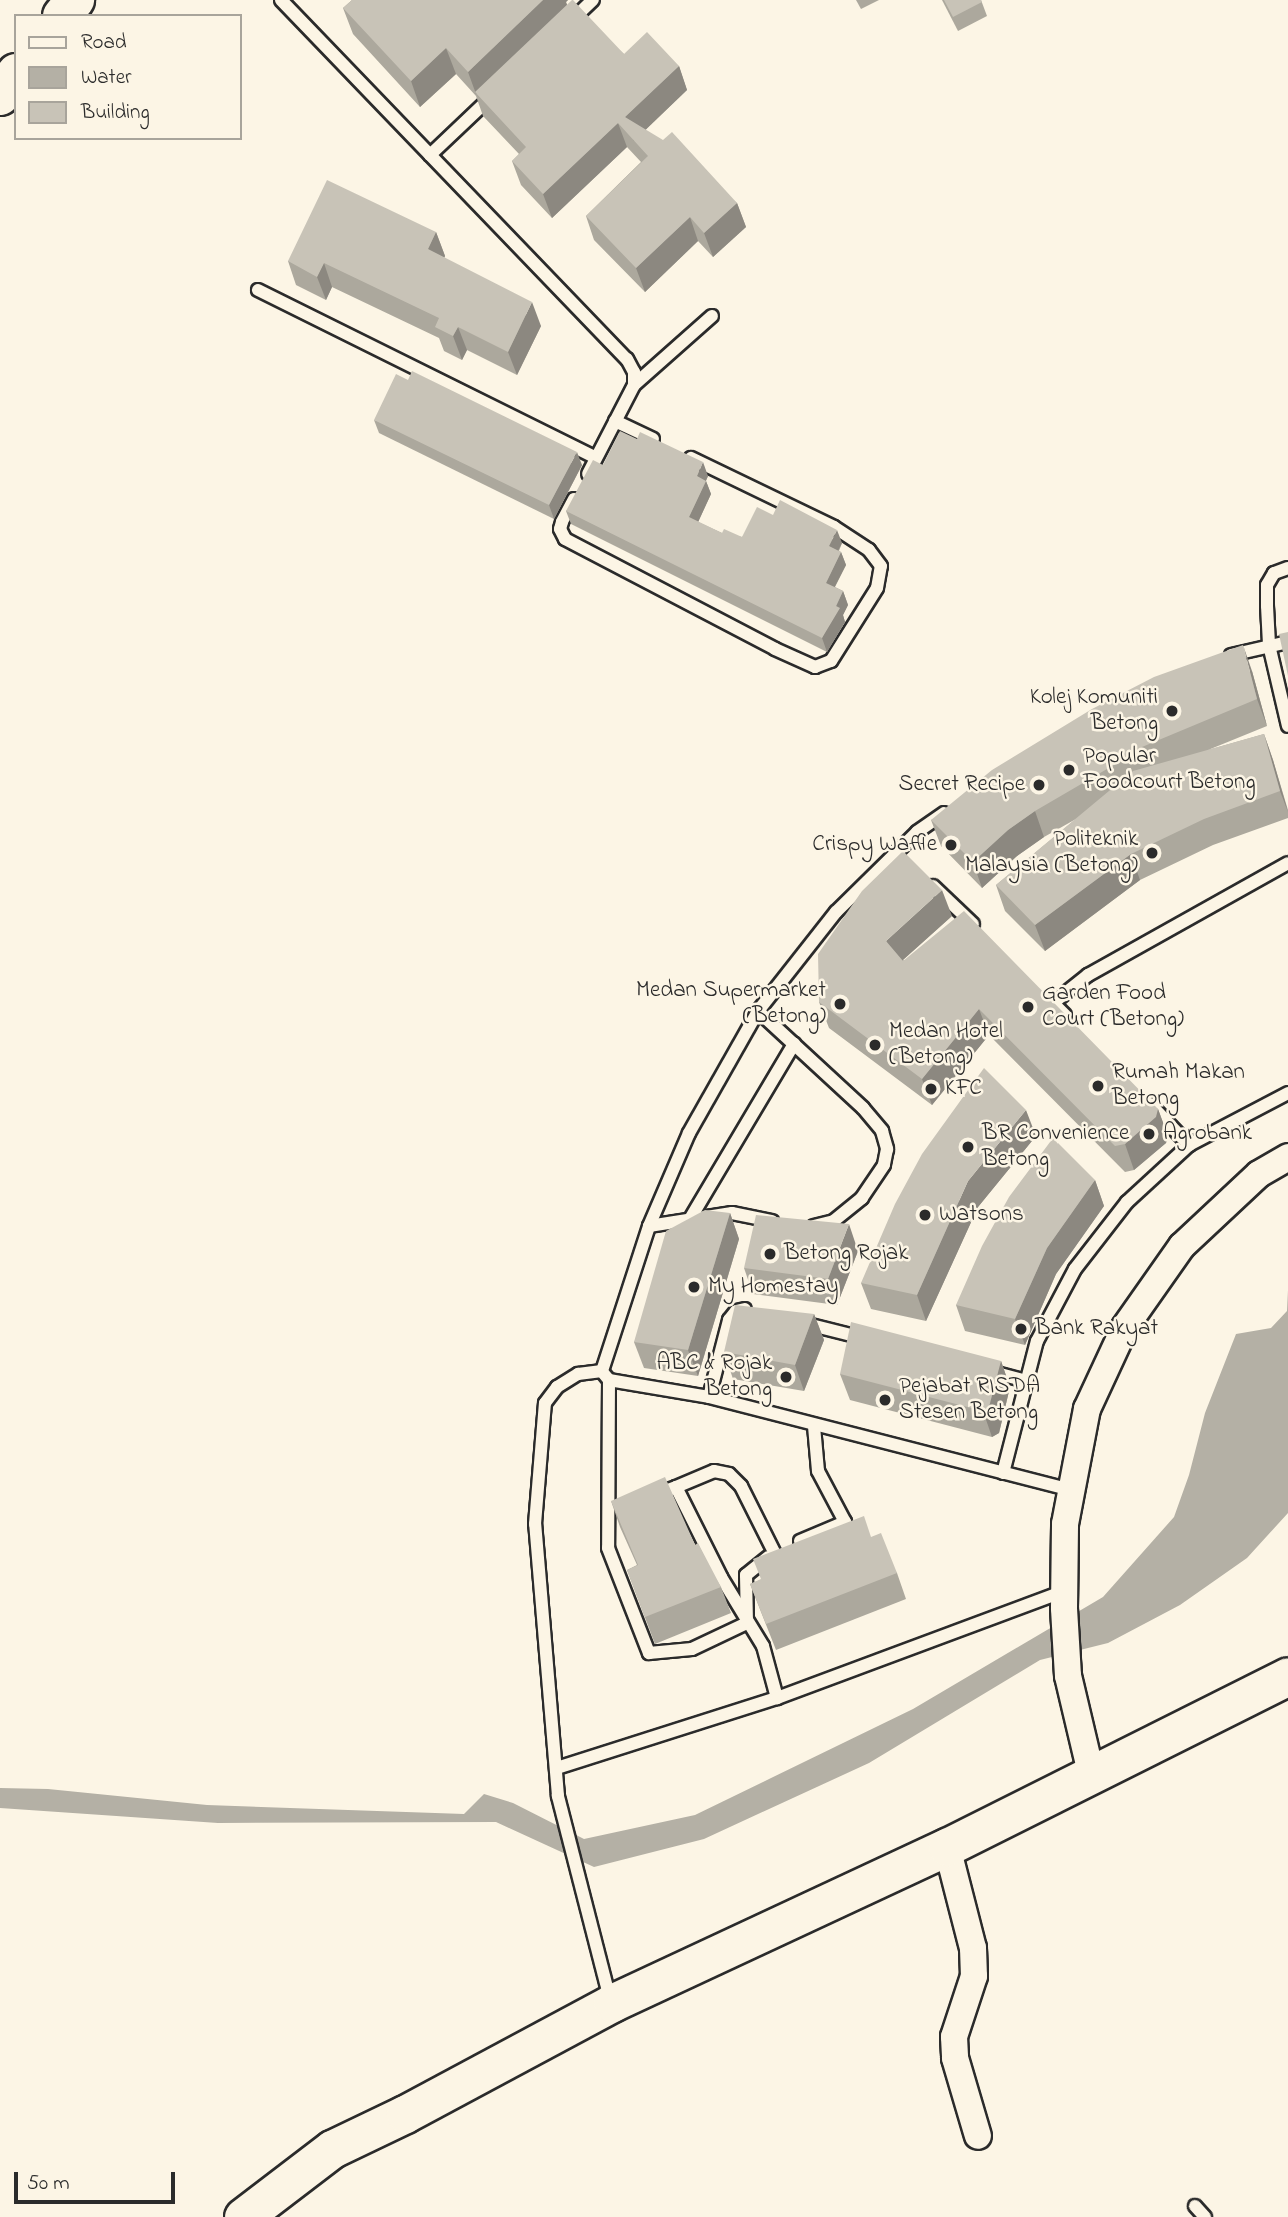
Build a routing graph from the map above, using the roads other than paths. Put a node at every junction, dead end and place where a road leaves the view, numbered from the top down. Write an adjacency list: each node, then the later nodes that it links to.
1 (75, 0): 4 (main road)
2 (281, 0): 9 (lane)
3 (593, 0): 5 (lane)
4 (64, 14)
5 (564, 27)
6 (14, 76): 8 (main road)
7 (497, 91): 9 (lane)
8 (0, 96)
9 (430, 155): 12 (lane)
10 (258, 290): 14 (lane)
11 (712, 316): 12 (lane)
12 (634, 385): 13 (lane)
13 (615, 421): 14 (lane); 14 (lane)
14 (596, 458)
15 (1288, 568): 17 (lane)
16 (1288, 642): 17 (lane)
17 (1269, 645): 18 (lane); 19 (lane)
18 (1218, 659)
19 (1288, 726)
20 (960, 801): 24 (lane)
21 (1288, 863): 25 (lane)
22 (927, 880): 23 (lane)
23 (985, 937)
24 (758, 1011): 26 (lane); 32 (lane)
25 (1071, 1022)
26 (794, 1044): 31 (lane); 31 (lane)
27 (1288, 1093): 29 (lane)
28 (1144, 1098): 29 (lane)
29 (1189, 1145): 38 (lane)
30 (1288, 1157): 43 (street)
31 (690, 1219): 32 (lane)
32 (649, 1226): 37 (lane)
33 (757, 1310): 39 (lane)
34 (783, 1317): 35 (lane)
35 (878, 1342)
36 (972, 1367): 38 (lane)
37 (606, 1376): 39 (lane); 47 (lane); 50 (lane)
38 (1026, 1381): 41 (lane)
39 (709, 1397): 40 (lane)
40 (814, 1426): 41 (lane); 45 (lane)
41 (1003, 1473): 43 (lane)
42 (676, 1487): 44 (lane); 45 (lane); 47 (lane)
43 (1070, 1490): 46 (street)
44 (641, 1499)
45 (774, 1552): 47 (lane)
46 (1064, 1599): 49 (lane); 51 (street)
47 (747, 1623): 49 (lane)
48 (1288, 1676): 51 (street)
49 (777, 1698): 50 (lane)
50 (557, 1768): 53 (lane)
51 (1091, 1773): 52 (street)
52 (947, 1847): 53 (street); 54 (street)
53 (612, 2003): 56 (street)
54 (978, 2136)
55 (1195, 2206): 57 (lane)
56 (243, 2217)
57 (1205, 2217)

